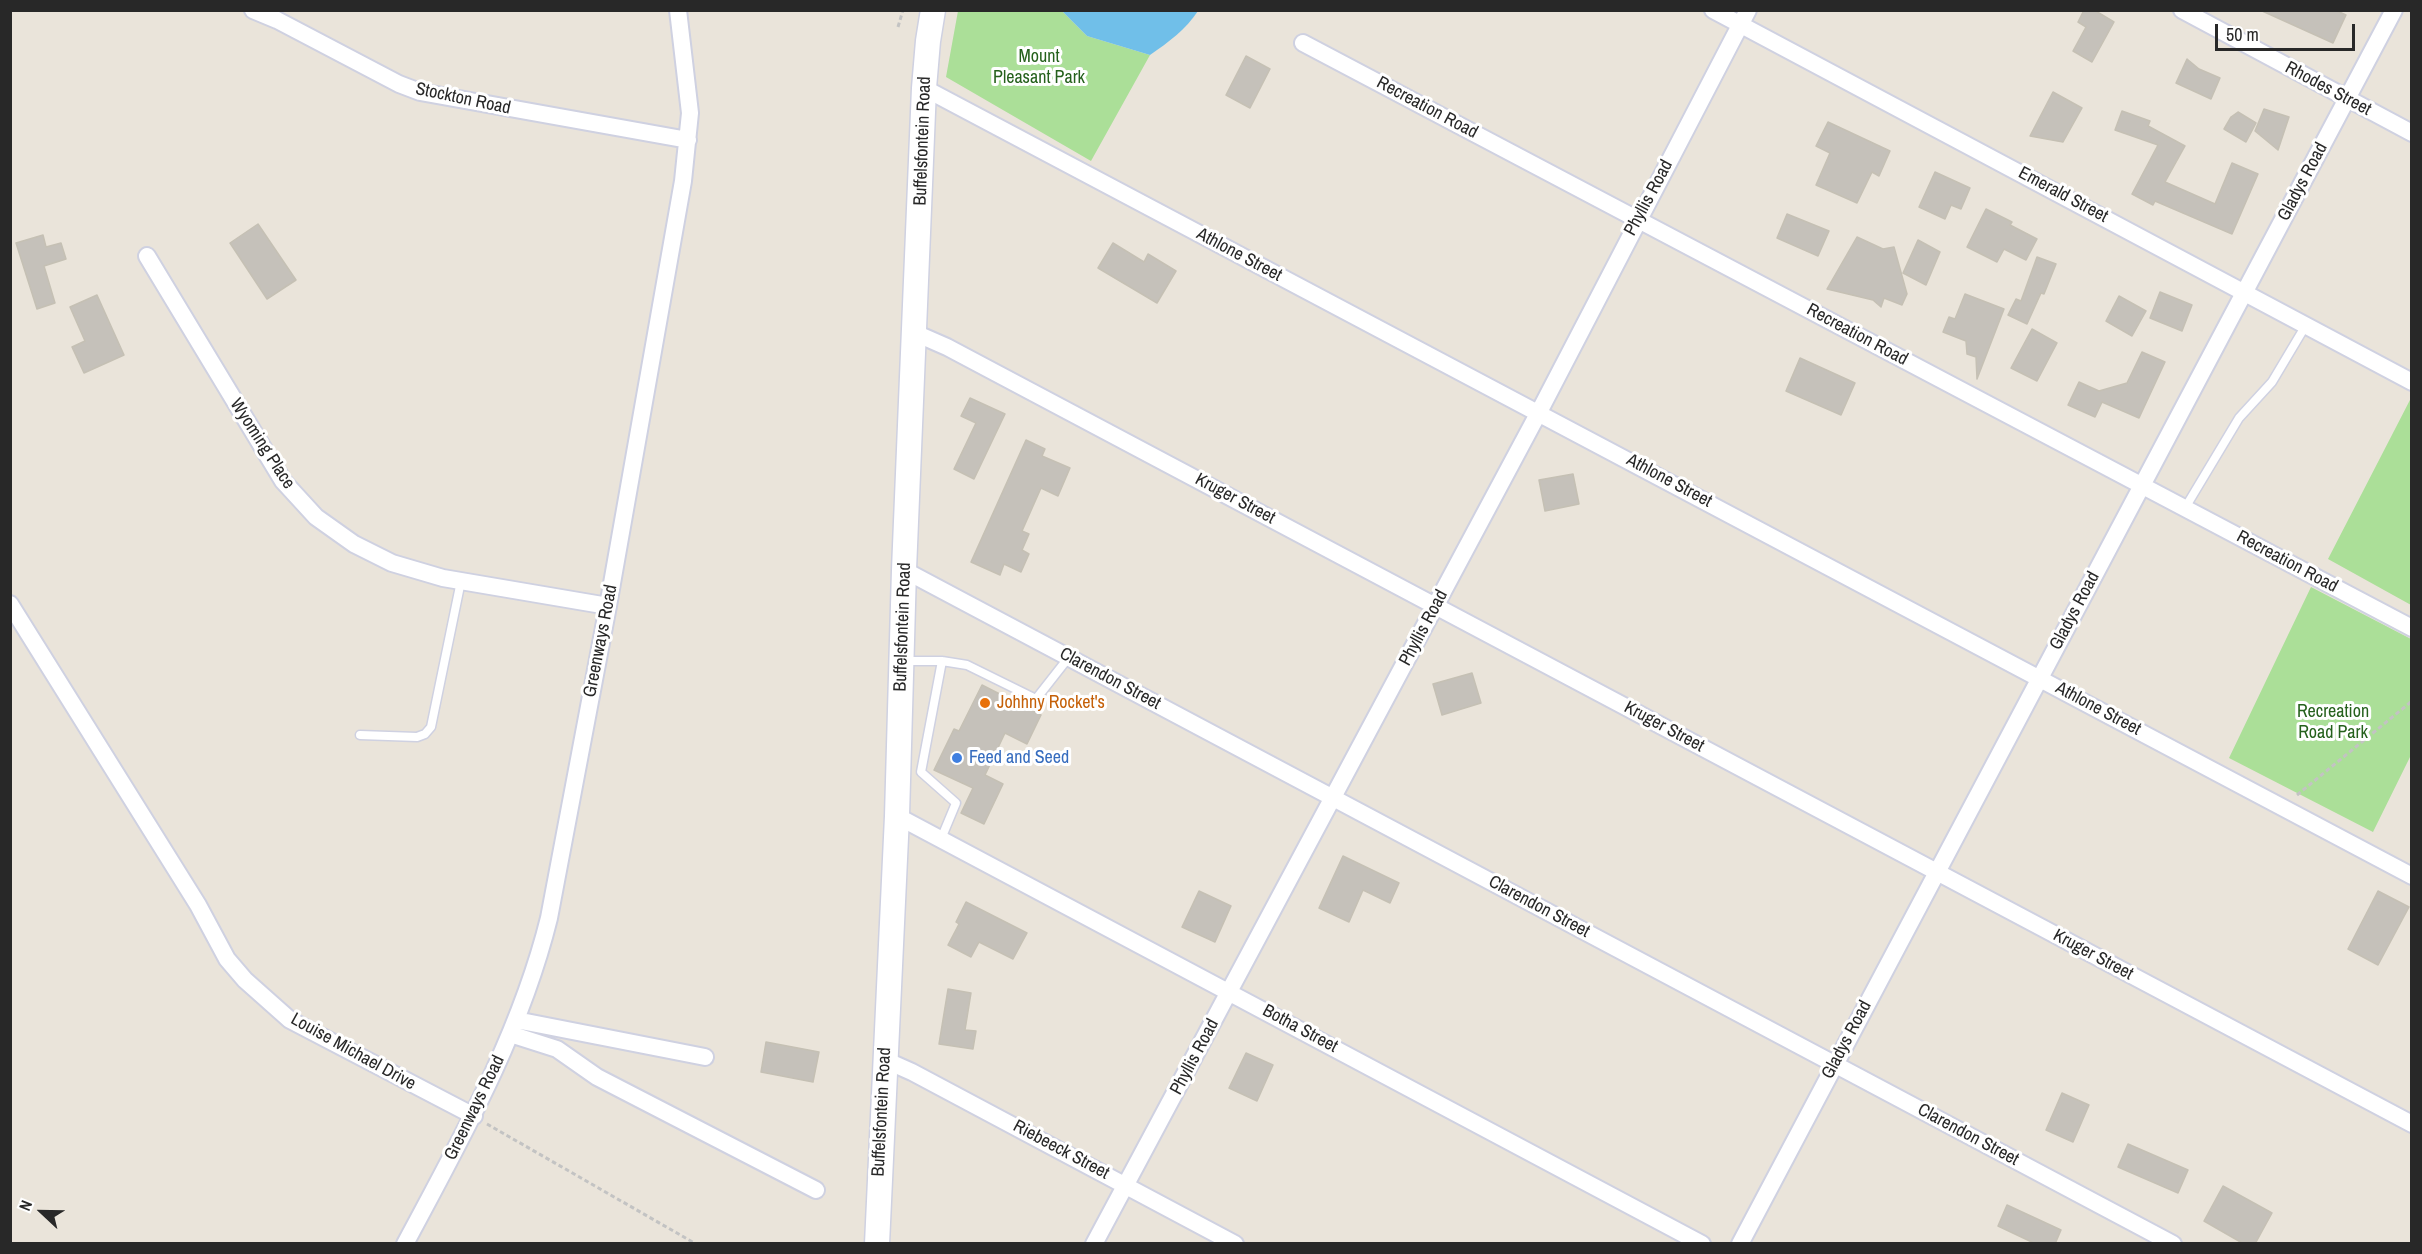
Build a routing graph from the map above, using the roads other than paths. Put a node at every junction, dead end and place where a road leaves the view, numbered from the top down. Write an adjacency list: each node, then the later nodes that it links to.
1 (253, 10): 12 (street, Stockton Road)
2 (678, 10): 12 (street, Greenways Road)
3 (933, 10): 9 (main road, Buffelsfontein Road)
4 (1713, 10): 7 (street, Emerald Street)
5 (2182, 10): 10 (street, Rhodes Street)
6 (2394, 10): 10 (street, Gladys Road)
7 (1745, 18): 13 (street, Phyllis Road); 15 (street, Emerald Street)
8 (1303, 43): 13 (street, Recreation Road)
9 (924, 88): 17 (main road, Buffelsfontein Road); 19 (street, Athlone Street)
10 (2348, 99): 11 (street, Rhodes Street); 15 (street, Gladys Road)
11 (2412, 133)
12 (688, 140): 25 (street, Greenways Road)
13 (1638, 219): 19 (street, Phyllis Road); 20 (street, Recreation Road)
14 (147, 256): 23 (street, Wyoming Place)
15 (2244, 291): 16 (street, Emerald Street); 20 (street, Gladys Road)
16 (2306, 325): 18 (street, Emerald Street); 21 (lane)
17 (915, 333): 22 (main road, Buffelsfontein Road); 26 (street, Kruger Street)
18 (2412, 382)
19 (1539, 412): 26 (street, Phyllis Road); 31 (street, Athlone Street)
20 (2143, 485): 21 (street, Recreation Road); 31 (street, Gladys Road)
21 (2185, 508): 27 (street, Recreation Road)
22 (904, 570): 28 (street, Clarendon Street); 29 (main road, Buffelsfontein Road)
23 (461, 581): 25 (street, Wyoming Place); 32 (lane)
24 (10, 604): 43 (street, Louise Michael Drive)
25 (608, 606): 39 (street, Greenways Road)
26 (1436, 606): 33 (street, Phyllis Road); 36 (street, Kruger Street)
27 (2412, 628)
28 (1069, 657): 30 (lane); 33 (street, Clarendon Street)
29 (902, 661): 30 (lane); 34 (main road, Buffelsfontein Road)
30 (942, 661): 35 (lane)
31 (2039, 678): 36 (street, Gladys Road); 37 (street, Athlone Street)
32 (360, 735)
33 (1333, 797): 38 (street, Phyllis Road); 42 (street, Clarendon Street)
34 (897, 816): 35 (street, Botha Street); 41 (main road, Buffelsfontein Road)
35 (941, 839): 38 (street, Botha Street)
36 (1936, 872): 42 (street, Gladys Road); 44 (street, Kruger Street)
37 (2412, 876)
38 (1229, 992): 45 (street, Phyllis Road); 51 (street, Botha Street)
39 (513, 1027): 40 (street); 43 (street, Greenways Road); 46 (street)
40 (705, 1058)
41 (885, 1060): 45 (street, Riebeeck Street); 48 (main road, Buffelsfontein Road)
42 (1834, 1064): 52 (street, Gladys Road); 53 (street, Clarendon Street)
43 (474, 1116): 47 (street, Greenways Road)
44 (2412, 1124)
45 (1126, 1185): 49 (street, Phyllis Road); 50 (street, Riebeeck Street)
46 (816, 1190)
47 (405, 1244)
48 (877, 1244)
49 (1094, 1244)
50 (1235, 1244)
51 (1702, 1244)
52 (1740, 1244)
53 (2173, 1244)

